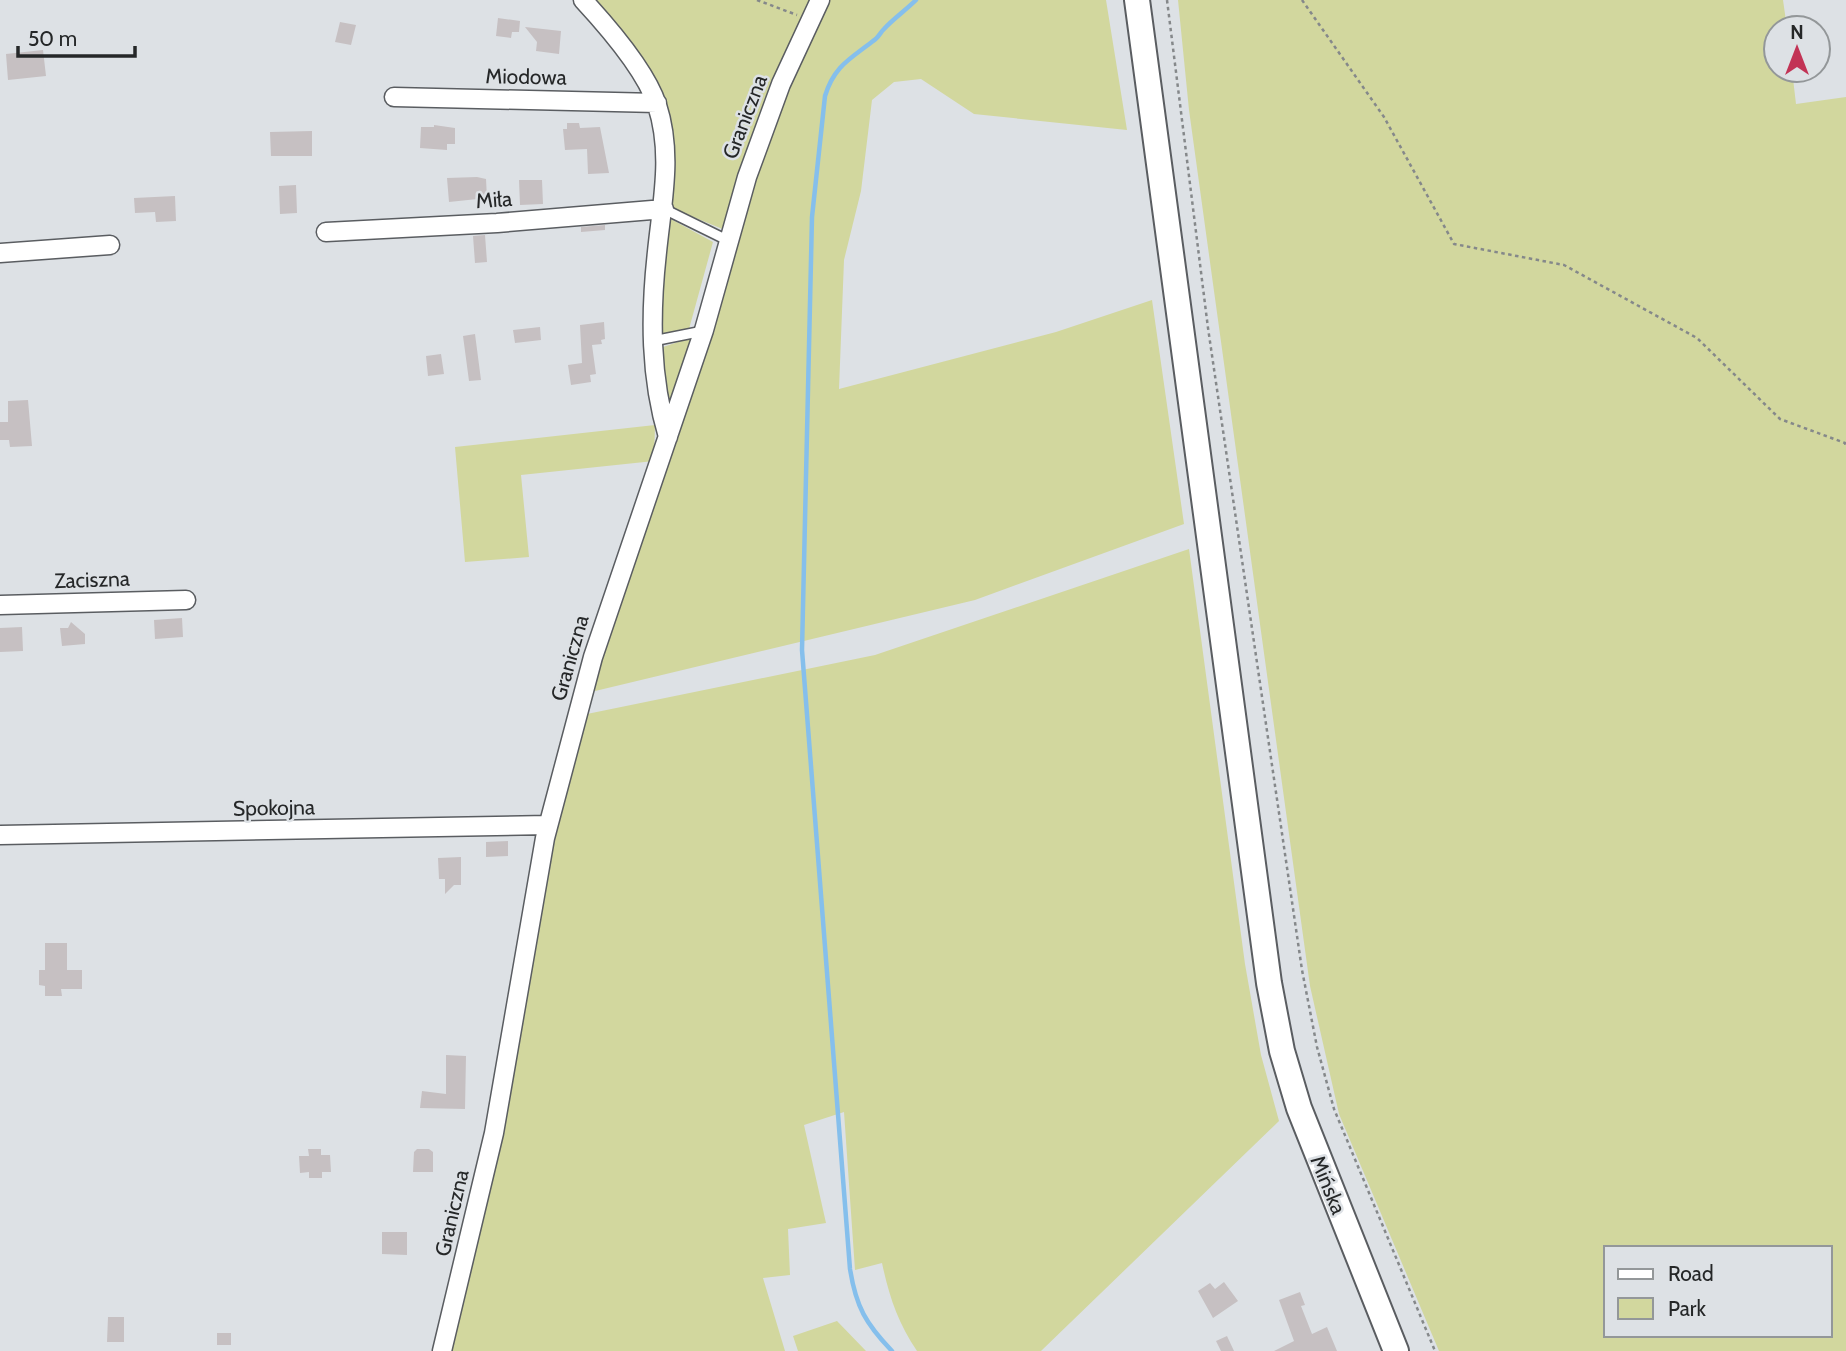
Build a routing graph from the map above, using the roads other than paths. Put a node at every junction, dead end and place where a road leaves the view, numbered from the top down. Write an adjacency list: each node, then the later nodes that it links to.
1 (583, 0): 5 (street)
2 (820, 0): 8 (street, Graniczna)
3 (1137, 0): 19 (main road, Mińska)
4 (394, 97): 5 (street, Miodowa)
5 (657, 103): 6 (street)
6 (664, 209): 7 (street, Miła); 8 (lane); 12 (street)
7 (326, 232)
8 (729, 241): 11 (street, Graniczna)
9 (110, 246): 10 (street)
10 (0, 253)
11 (704, 330): 12 (lane); 13 (street, Graniczna)
12 (653, 341): 13 (street)
13 (668, 438): 16 (street, Graniczna)
14 (186, 600): 15 (street, Zaciszna)
15 (0, 605)
16 (548, 825): 17 (street, Spokojna); 18 (street, Graniczna)
17 (0, 835)
18 (442, 1351)
19 (1396, 1351)

